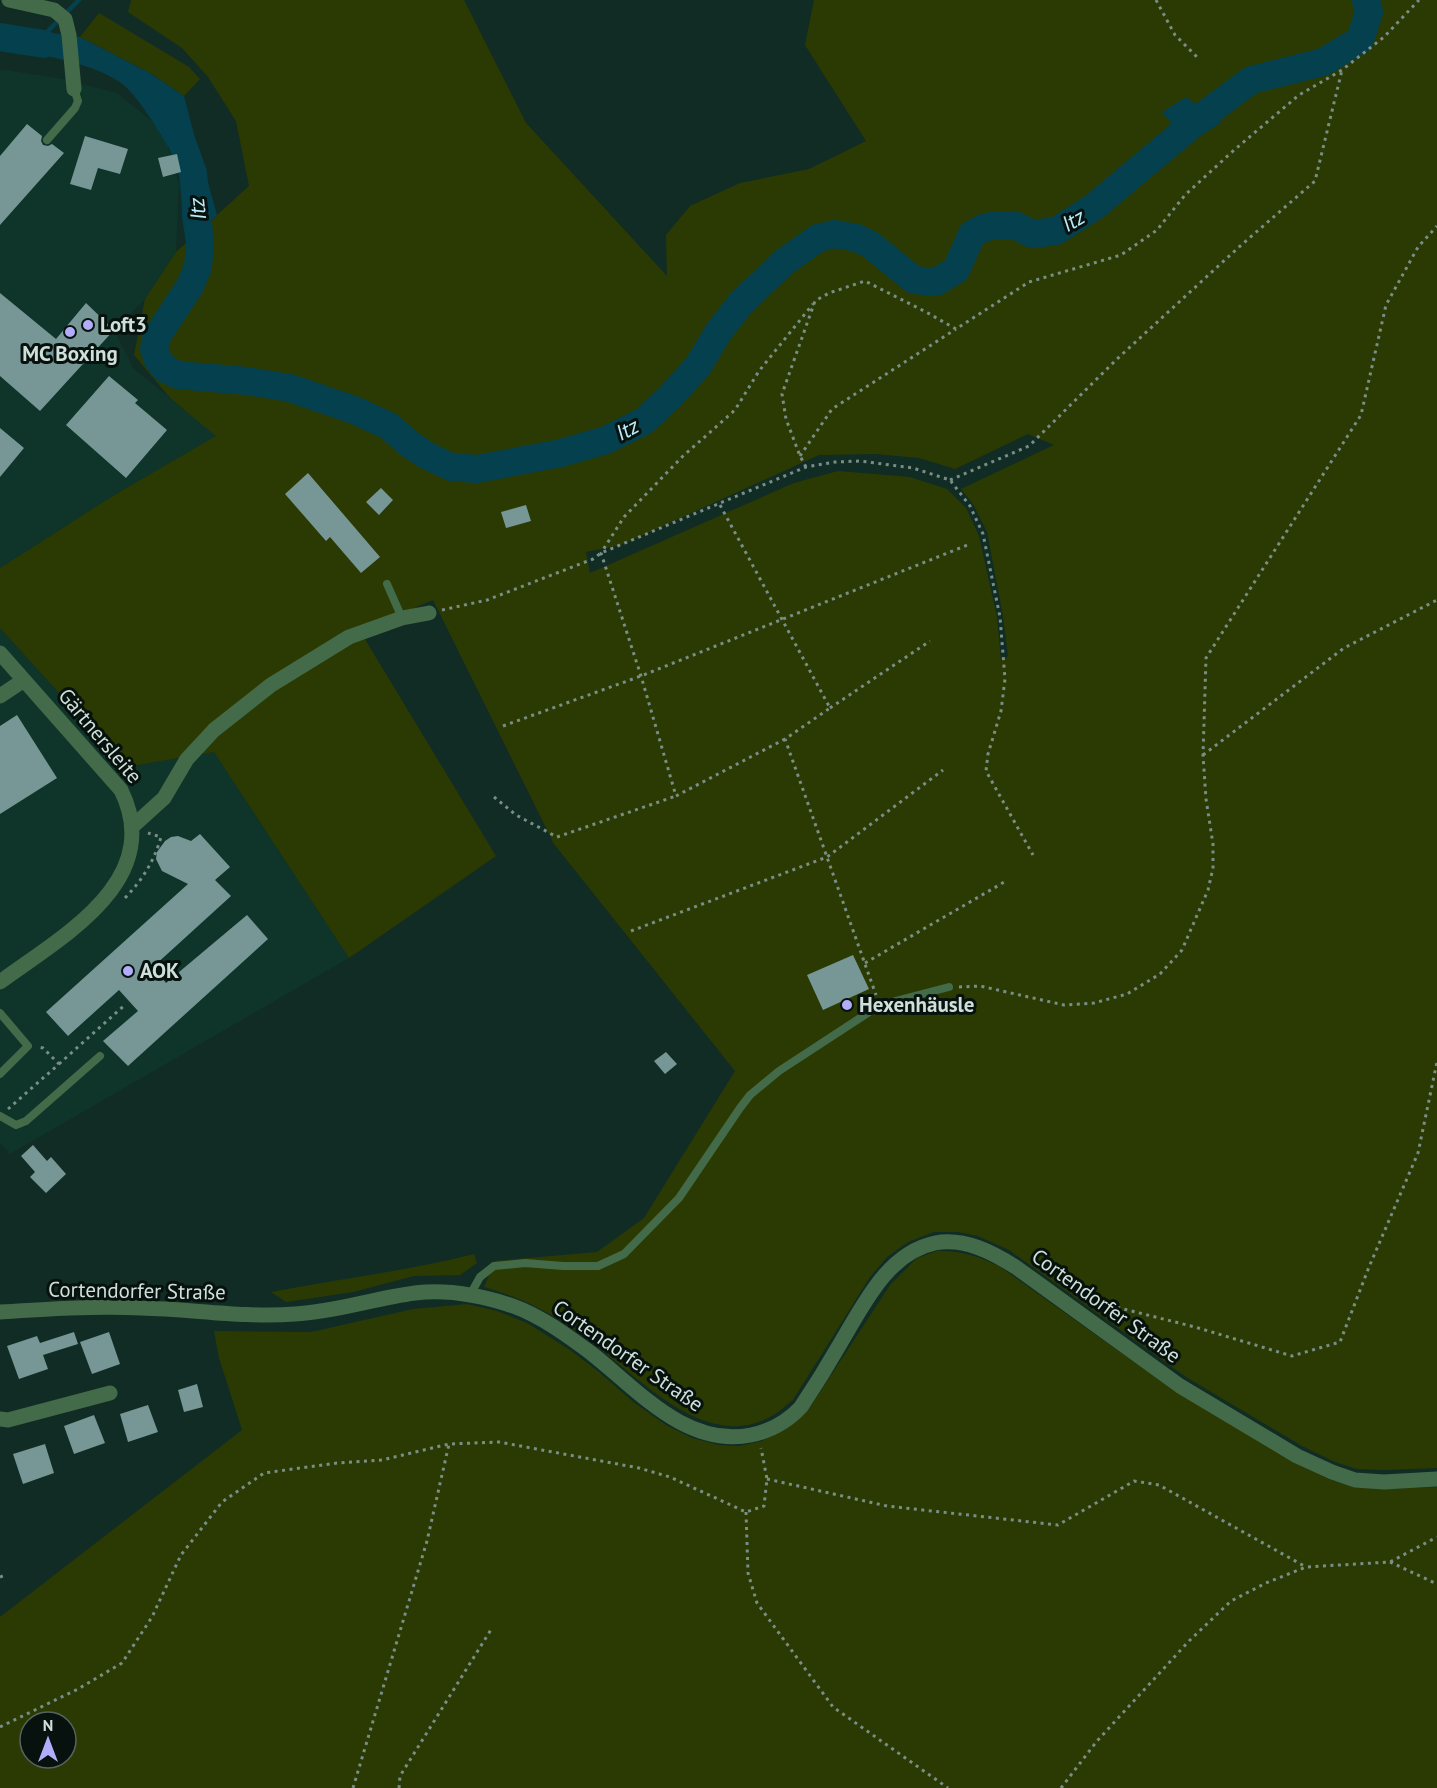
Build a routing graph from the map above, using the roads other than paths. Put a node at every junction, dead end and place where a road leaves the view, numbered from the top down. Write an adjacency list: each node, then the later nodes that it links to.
1 (9, 0): 2 (street)
2 (74, 89): 3 (lane)
3 (47, 140)
4 (387, 584): 6 (lane)
5 (429, 613): 6 (street)
6 (402, 618): 10 (street)
7 (0, 653): 8 (street, Gärtnersleite)
8 (24, 681): 9 (street); 10 (street, Gärtnersleite)
9 (0, 696)
10 (132, 827): 11 (street, Gärtnersleite)
11 (0, 982)
12 (949, 987): 17 (lane)
13 (0, 1013): 15 (lane)
14 (100, 1056): 16 (lane)
15 (0, 1074)
16 (0, 1116)
17 (470, 1295): 18 (street, Cortendorfer Straße); 21 (street, Cortendorfer Straße)
18 (0, 1312)
19 (110, 1393): 20 (street)
20 (0, 1419)
21 (1437, 1479)

